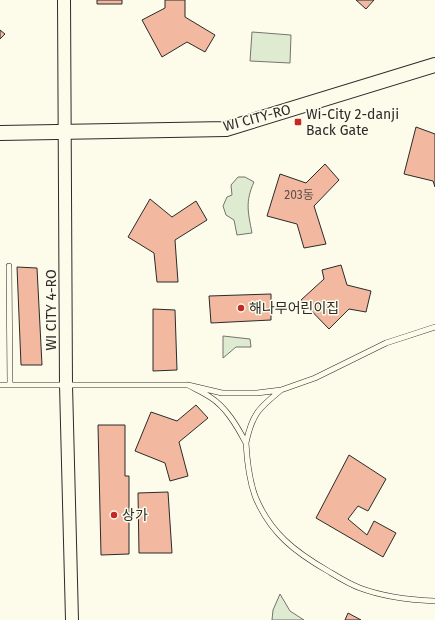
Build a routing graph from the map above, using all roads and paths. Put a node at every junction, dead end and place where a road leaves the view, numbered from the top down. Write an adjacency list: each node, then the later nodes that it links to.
1 (64, 0): 3 (street, WI CITY 4-RO)
2 (435, 65): 3 (main road, WI CITY-RO)
3 (66, 132): 4 (main road, WI CITY-RO); 9 (street, WI CITY 4-RO)
4 (0, 133)
5 (9, 266): 8 (lane)
6 (435, 327): 11 (lane)
7 (0, 385): 8 (lane)
8 (10, 385): 9 (lane)
9 (66, 385): 10 (lane); 14 (street, WI CITY 4-RO)
10 (188, 385): 11 (lane); 12 (lane)
11 (281, 390): 12 (lane)
12 (246, 442): 13 (lane)
13 (435, 601)
14 (72, 620)

